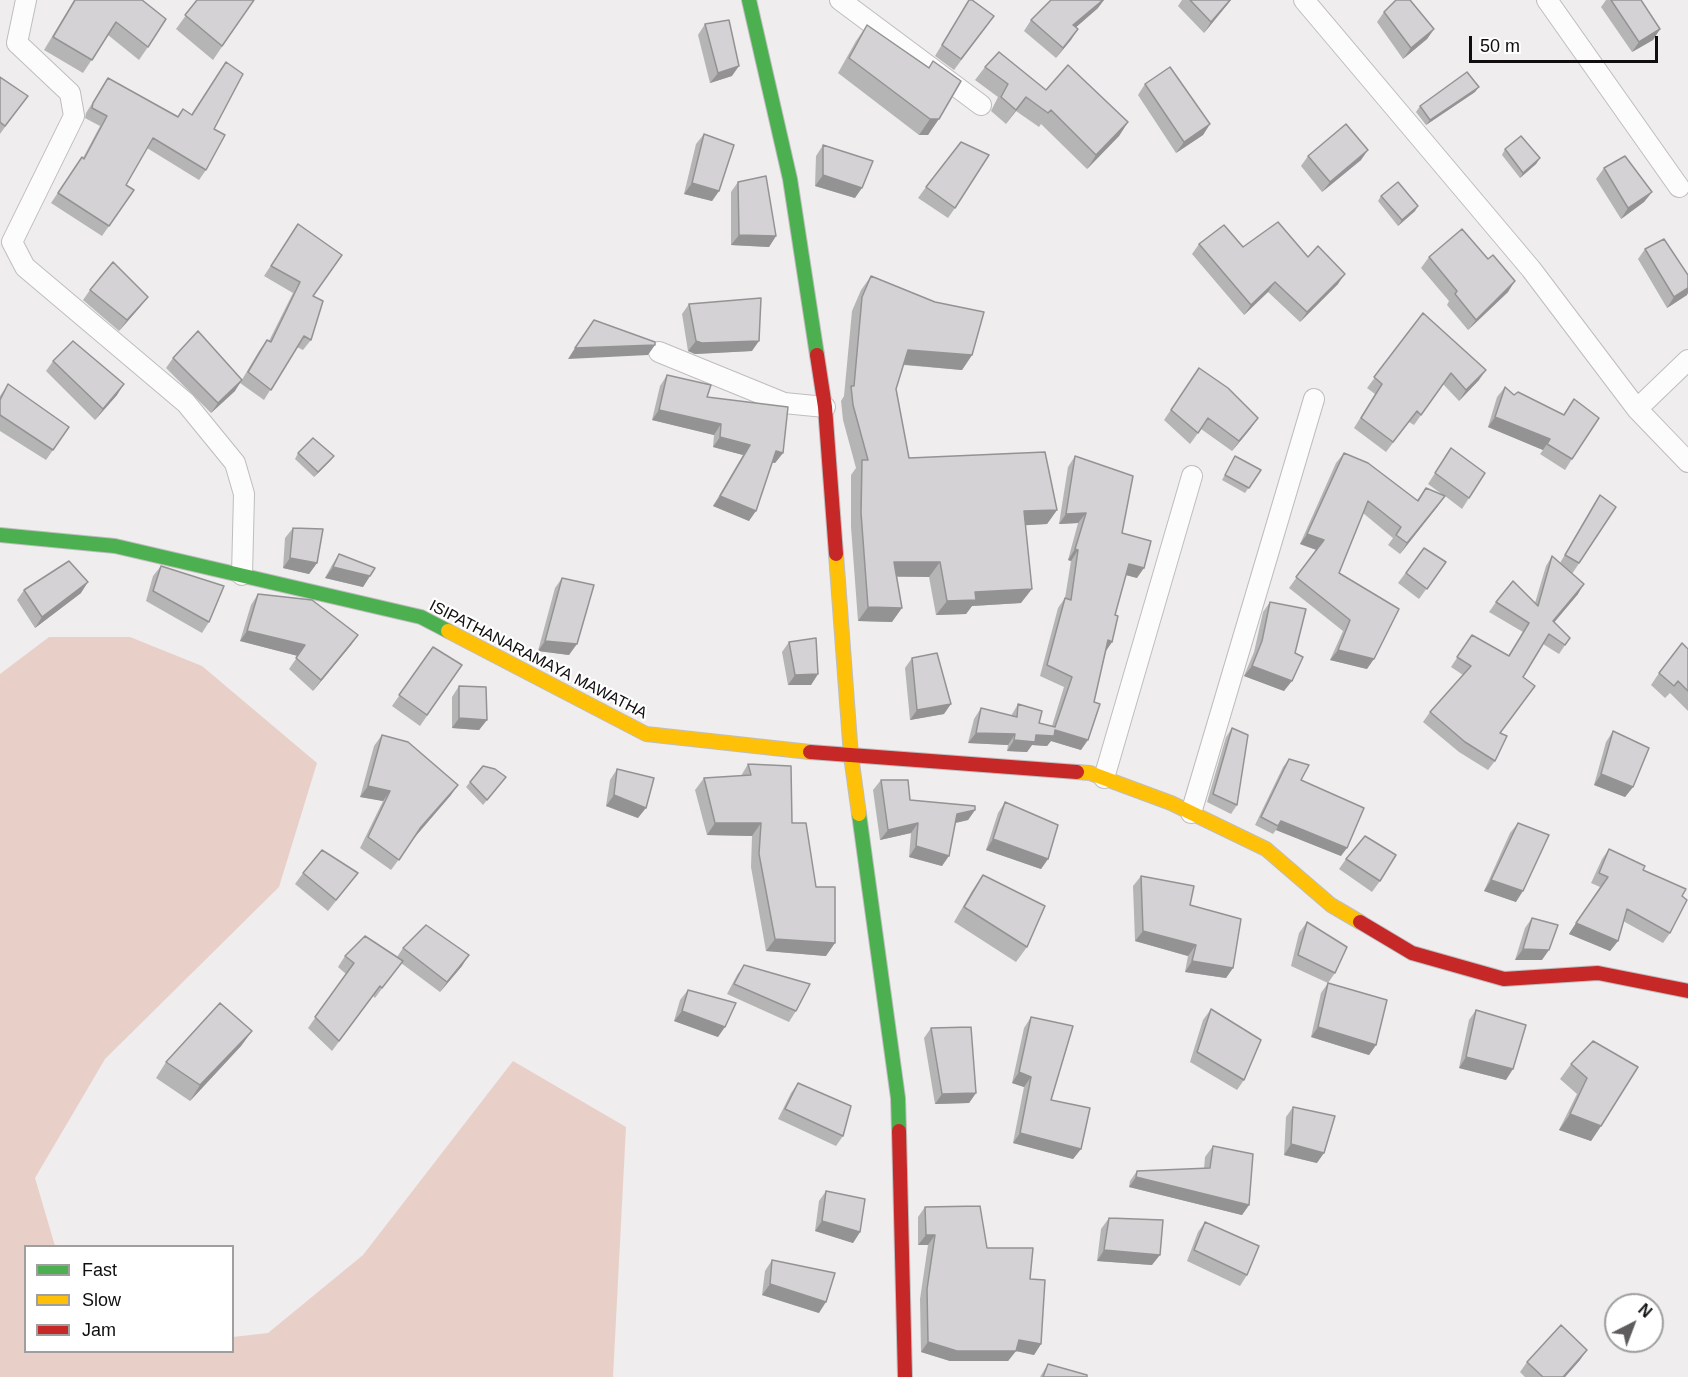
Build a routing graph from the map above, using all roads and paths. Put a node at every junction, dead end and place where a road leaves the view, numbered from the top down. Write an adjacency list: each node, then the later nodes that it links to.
1 (26, 0): 16 (street)
2 (749, 0): 11 (street)
3 (840, 0): 6 (street)
4 (1304, 0): 12 (street)
5 (1547, 0): 7 (street)
6 (981, 105)
7 (1679, 187)
8 (659, 352): 11 (street)
9 (1688, 360): 12 (street)
10 (1314, 399): 19 (street)
11 (825, 407): 17 (street)
12 (1636, 409): 13 (street)
13 (1688, 462)
14 (1192, 476): 18 (street)
15 (0, 535): 16 (street, ISIPATHANARAMAYA MAWATHA)
16 (242, 575): 17 (street, ISIPATHANARAMAYA MAWATHA)
17 (851, 756): 18 (street, ISIPATHANARAMAYA MAWATHA); 21 (street)
18 (1104, 778): 19 (street, ISIPATHANARAMAYA MAWATHA)
19 (1191, 813): 20 (street, ISIPATHANARAMAYA MAWATHA)
20 (1688, 991)
21 (905, 1377)

